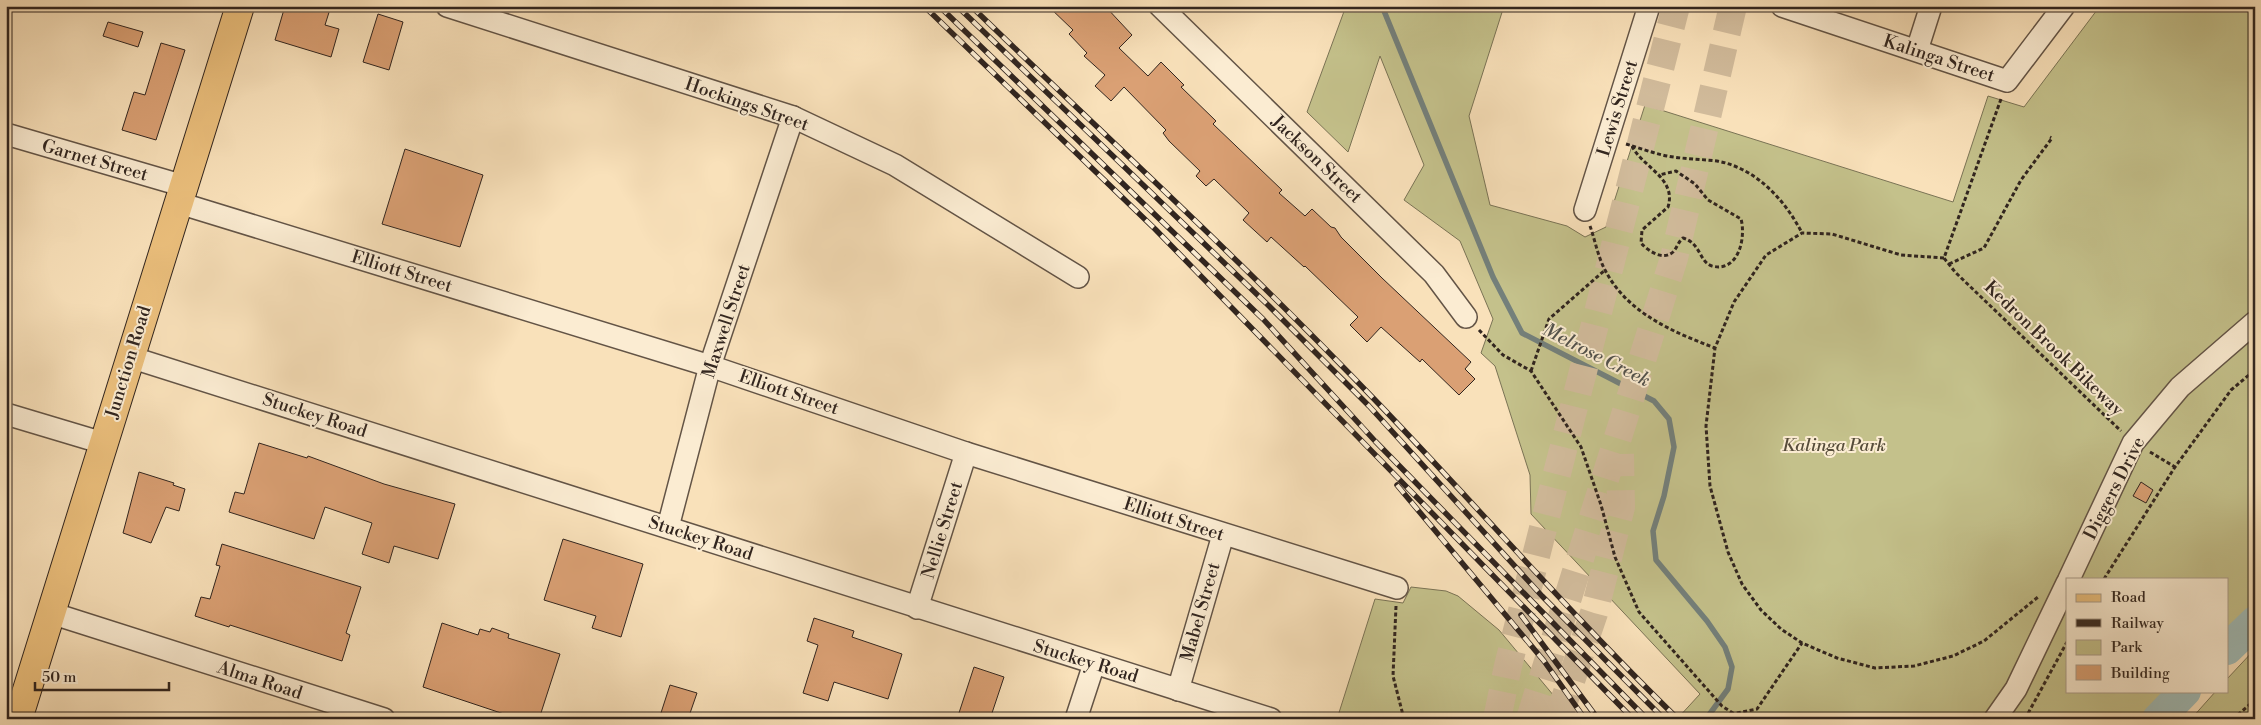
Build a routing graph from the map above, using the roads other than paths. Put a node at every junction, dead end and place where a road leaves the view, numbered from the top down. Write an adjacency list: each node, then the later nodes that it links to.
1 (240, 6): 11 (main road, Junction Road)
2 (448, 6): 9 (street, Hockings Street)
3 (1160, 6): 14 (street, Jackson Street)
4 (1648, 6): 12 (street, Lewis Street)
5 (1782, 6): 8 (street, Kalinga Street)
6 (1931, 6): 8 (street)
7 (2064, 6): 8 (street, Kalinga Street)
8 (1917, 50)
9 (793, 117): 13 (street, Hockings Street); 17 (street, Maxwell Street)
10 (6, 134): 11 (street, Garnet Street)
11 (181, 194): 16 (main road, Junction Road); 17 (street, Elliott Street)
12 (1585, 210)
13 (1078, 277)
14 (1466, 318)
15 (2255, 322): 23 (street, Diggers Drive)
16 (130, 358): 19 (main road, Junction Road); 21 (street, Stuckey Road)
17 (710, 366): 20 (street, Elliott Street); 21 (street, Maxwell Street)
18 (6, 414): 19 (street)
19 (103, 443): 27 (main road, Junction Road)
20 (966, 453): 22 (street, Elliott Street); 26 (street, Nellie Street)
21 (668, 527): 26 (street, Stuckey Road)
22 (1223, 534): 24 (street, Elliott Street); 29 (street, Mabel Street)
23 (2069, 578)
24 (1397, 588)
25 (2063, 592): 34 (street)
26 (917, 608): 28 (street, Stuckey Road)
27 (51, 613): 30 (main road, Junction Road); 31 (street, Alma Road)
28 (1094, 664): 29 (street, Stuckey Road); 32 (street)
29 (1178, 690): 33 (street, Stuckey Road)
30 (18, 719)
31 (384, 719)
32 (1076, 719)
33 (1271, 719)
34 (1995, 719)

